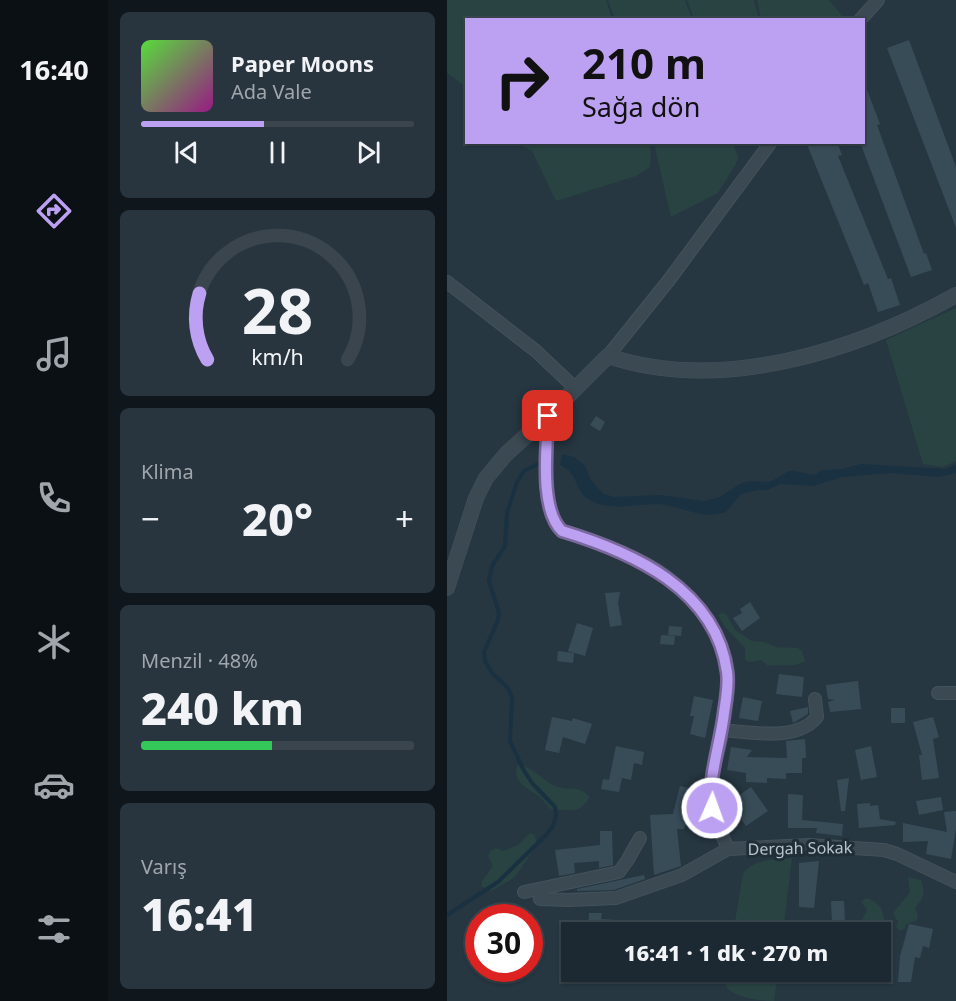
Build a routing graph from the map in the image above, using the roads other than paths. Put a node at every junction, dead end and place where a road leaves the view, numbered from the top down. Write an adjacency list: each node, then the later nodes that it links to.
1 (878, 0): 2 (street)
2 (861, 18)
3 (770, 144): 6 (street)
4 (447, 282): 7 (street)
5 (956, 295): 6 (street)
6 (608, 356): 7 (street)
7 (575, 388): 8 (street)
8 (548, 416): 9 (street); 13 (street)
9 (447, 588)
10 (938, 693): 11 (street)
11 (956, 693)
12 (815, 699): 13 (street)
13 (722, 730): 15 (street)
14 (641, 838): 17 (street)
15 (728, 849): 16 (street, Dergah Sokak); 18 (street, Dergah Sokak)
16 (956, 882)
17 (524, 892)
18 (540, 899)

